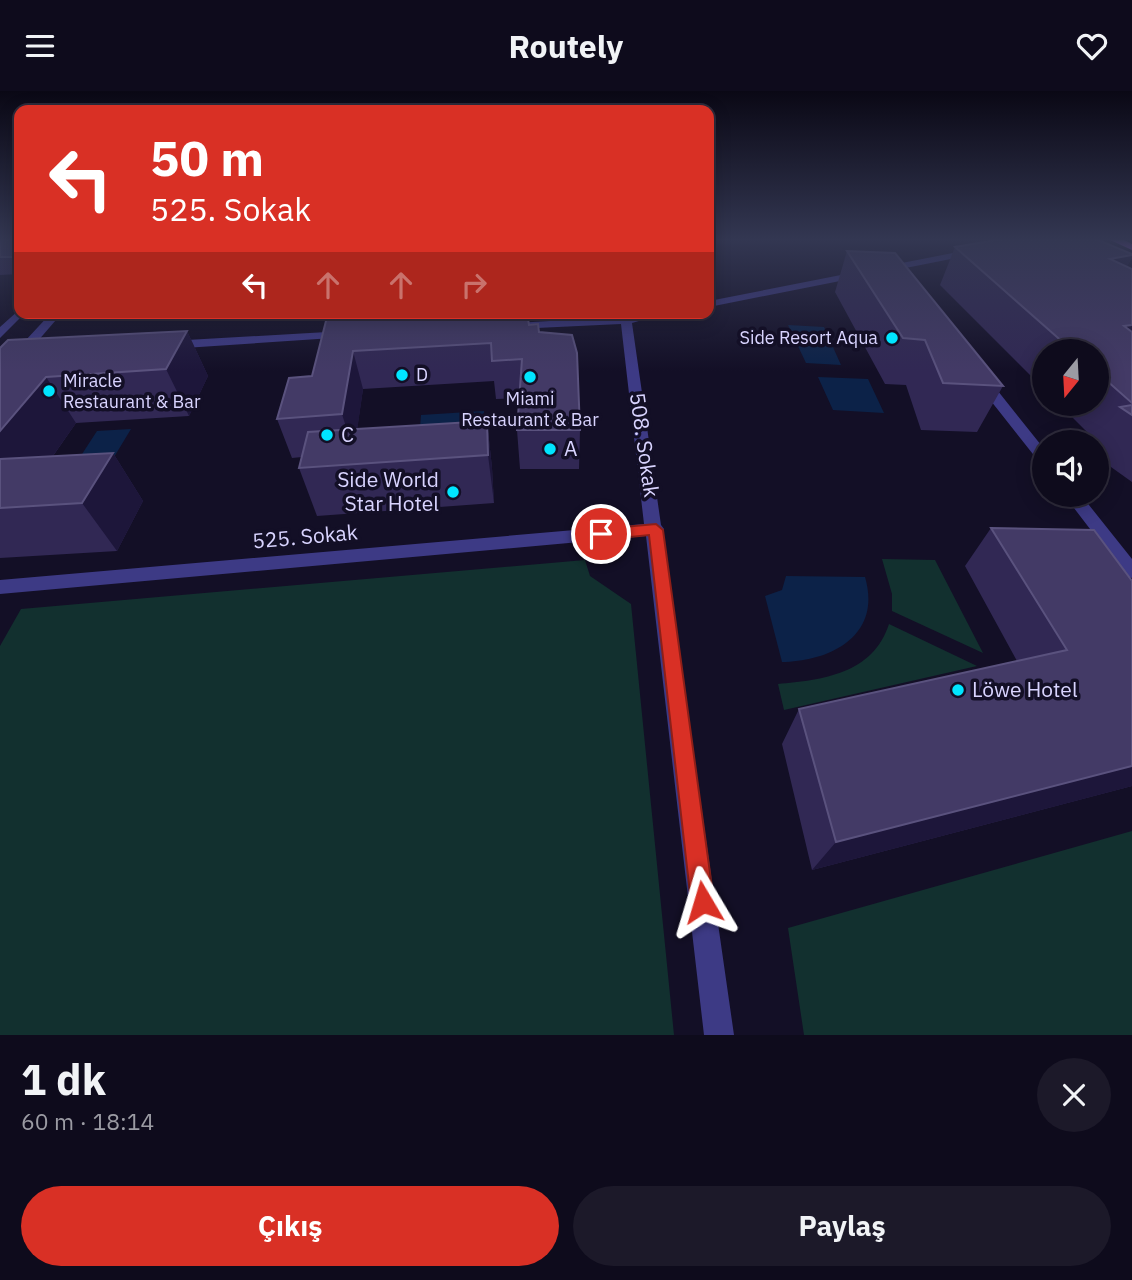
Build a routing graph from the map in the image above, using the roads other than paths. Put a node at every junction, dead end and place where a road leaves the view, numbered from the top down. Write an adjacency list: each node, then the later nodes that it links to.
1 (828, 283): 2 (street)
2 (714, 303)
3 (14, 319): 8 (street)
4 (52, 319): 12 (street)
5 (602, 319): 7 (street)
6 (627, 319): 18 (street, 508. Sokak)
7 (503, 327)
8 (0, 334)
9 (352, 335): 10 (street)
10 (159, 345)
11 (34, 352): 12 (street)
12 (21, 353): 13 (street); 15 (street)
13 (0, 354)
14 (971, 366): 16 (street)
15 (0, 376)
16 (1032, 443)
17 (1081, 507): 19 (street)
18 (656, 530): 20 (street, 525. Sokak); 21 (street, 508. Sokak)
19 (1132, 571)
20 (0, 587)
21 (719, 1035)

